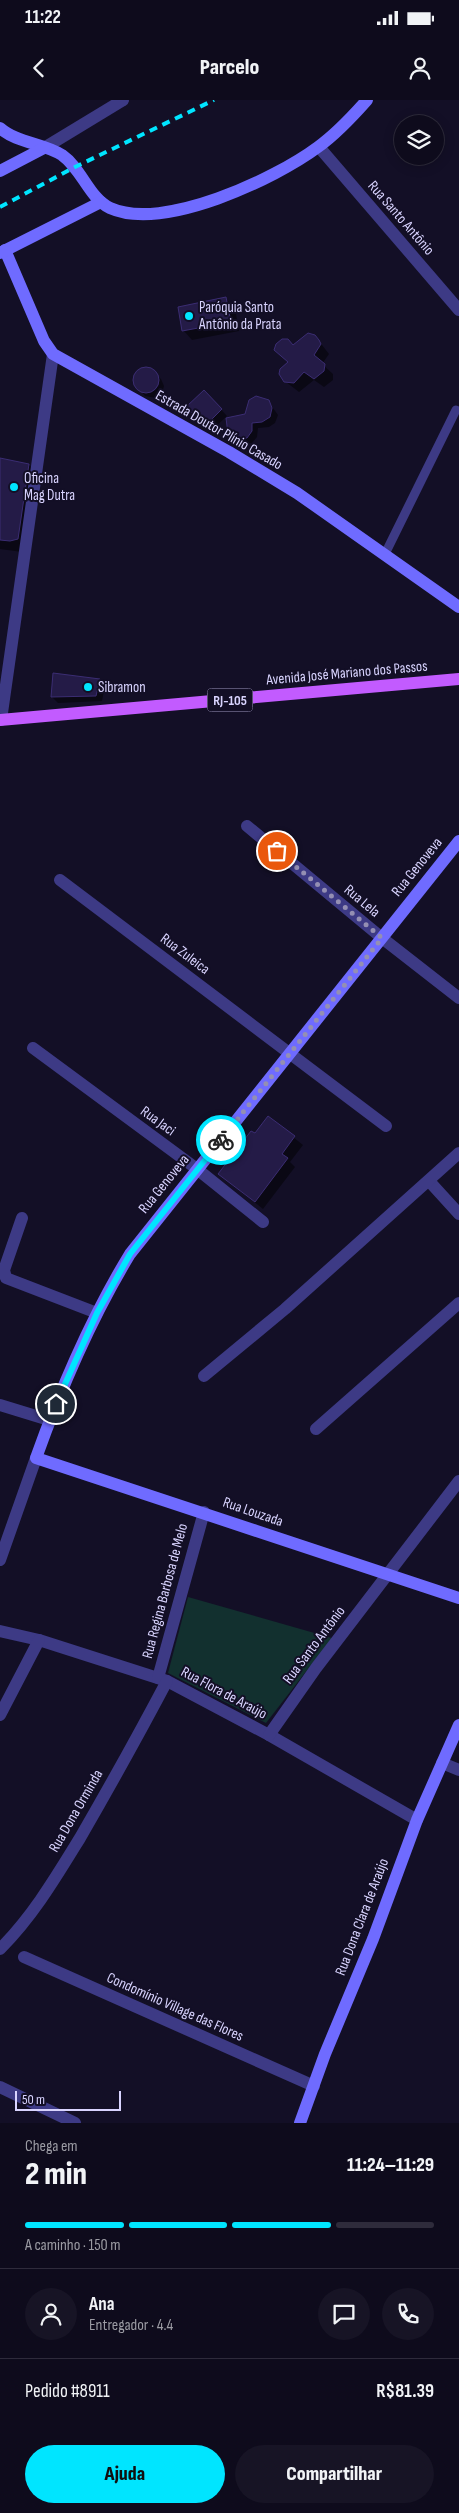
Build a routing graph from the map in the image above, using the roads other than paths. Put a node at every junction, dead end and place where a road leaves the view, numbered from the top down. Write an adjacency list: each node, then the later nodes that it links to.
1 (124, 100): 5 (street)
2 (367, 100): 4 (street)
3 (0, 128): 5 (street)
4 (319, 147): 7 (street); 9 (street, Rua Santo Antônio)
5 (44, 148): 6 (street); 7 (street)
6 (0, 171)
7 (100, 202): 8 (street)
8 (2, 252): 10 (street)
9 (459, 310)
10 (53, 354): 12 (street, Estrada Doutor Plínio Casado); 15 (street)
11 (456, 410): 12 (lane)
12 (385, 554): 13 (street, Estrada Doutor Plínio Casado)
13 (459, 607)
14 (459, 679): 15 (main road, Avenida José Mariano dos Passos / RJ-105)
15 (0, 720)
16 (247, 826): 19 (street, Rua Lela)
17 (459, 841): 19 (street, Rua Genoveva)
18 (60, 880): 22 (street, Rua Zuleica)
19 (382, 938): 20 (street, Rua Lela); 22 (street, Rua Genoveva)
20 (459, 998)
21 (33, 1048): 25 (street, Rua Jaci)
22 (291, 1054): 23 (street, Rua Zuleica); 25 (street, Rua Genoveva)
23 (386, 1126)
24 (459, 1153): 26 (street)
25 (197, 1169): 29 (street, Rua Jaci); 31 (street, Rua Genoveva)
26 (428, 1181): 27 (street); 32 (street)
27 (459, 1214)
28 (22, 1218): 31 (street)
29 (262, 1222)
30 (459, 1302): 35 (street)
31 (97, 1313): 34 (street, Rua Genoveva)
32 (204, 1376)
33 (0, 1405): 34 (street)
34 (49, 1420): 36 (street, Rua Genoveva)
35 (316, 1429)
36 (36, 1458): 38 (street, Rua Louzada); 39 (street)
37 (459, 1481): 40 (street, Rua Santo Antônio)
38 (204, 1512): 40 (street, Rua Louzada); 44 (street, Rua Regina Barbosa de Melo)
39 (0, 1560)
40 (386, 1576): 41 (street, Rua Louzada); 47 (street, Rua Santo Antônio)
41 (459, 1598)
42 (0, 1631): 43 (street, Rua Flora de Araújo)
43 (39, 1640): 44 (street, Rua Flora de Araújo); 45 (street)
44 (163, 1680): 47 (street, Rua Flora de Araújo); 51 (street, Rua Dona Orminda)
45 (0, 1715)
46 (459, 1725): 48 (street, Rua Dona Clara de Araújo)
47 (269, 1735): 50 (street, Rua Flora de Araújo)
48 (442, 1762): 49 (street); 50 (street, Rua Dona Clara de Araújo)
49 (459, 1770)
50 (417, 1820): 53 (street, Rua Dona Clara de Araújo)
51 (0, 1949)
52 (24, 1957): 53 (street, Condomínio Village das Flores)
53 (314, 2086): 56 (street, Rua Dona Clara de Araújo)
54 (0, 2087): 55 (street)
55 (75, 2123)
56 (300, 2123)

